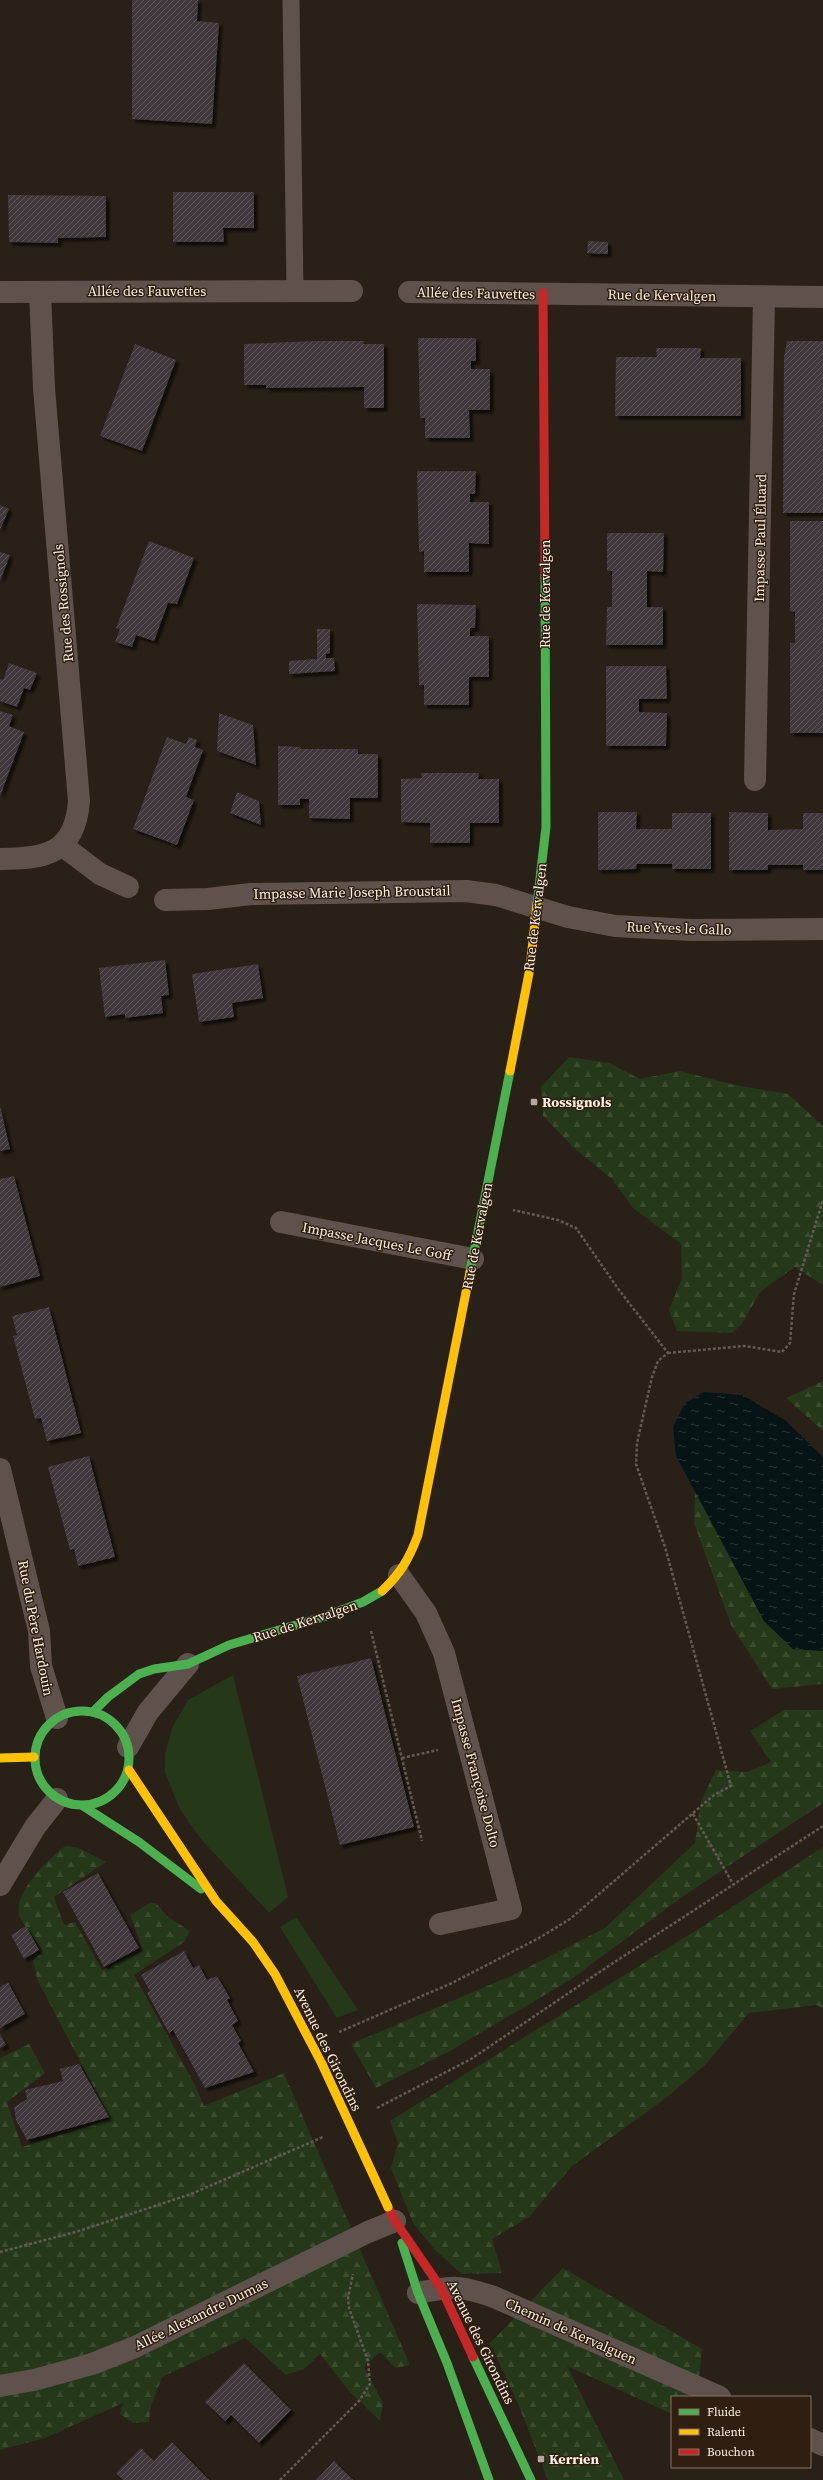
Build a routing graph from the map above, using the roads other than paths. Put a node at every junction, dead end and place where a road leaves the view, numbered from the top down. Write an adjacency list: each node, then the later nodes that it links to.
1 (291, 0): 2 (lane)
2 (295, 291): 3 (street, Allée des Fauvettes); 5 (street, Allée des Fauvettes)
3 (352, 291)
4 (0, 292): 5 (street, Allée des Fauvettes)
5 (40, 292): 11 (street, Rue des Rossignols)
6 (408, 292): 7 (street, Allée des Fauvettes)
7 (543, 293): 8 (street, Rue de Kervalgen); 15 (street, Rue de Kervalgen)
8 (764, 297): 9 (street, Rue de Kervalgen); 10 (street, Impasse Paul Éluard)
9 (823, 297)
10 (755, 780)
11 (62, 846): 12 (street); 13 (street)
12 (0, 859)
13 (128, 887)
14 (165, 900): 15 (street, Impasse Marie Joseph Broustail)
15 (537, 907): 16 (street, Rue Yves le Gallo); 18 (street, Rue de Kervalgen)
16 (823, 929)
17 (281, 1222): 18 (street, Impasse Jacques Le Goff)
18 (473, 1259): 20 (street, Rue de Kervalgen)
19 (0, 1469): 23 (street, Rue du Père Hardouin)
20 (399, 1576): 21 (street, Rue de Kervalgen); 32 (street, Impasse Françoise Dolto)
21 (188, 1664): 22 (street, Rue de Kervalgen); 24 (street, Rue de Kervalgen)
22 (93, 1712): 23 (street); 24 (street)
23 (57, 1718): 25 (street)
24 (128, 1747): 27 (street)
25 (34, 1757): 26 (street); 28 (street)
26 (0, 1758)
27 (128, 1770): 29 (street); 31 (street, Avenue des Girondins)
28 (57, 1799): 29 (street); 30 (street)
29 (83, 1806): 31 (street, Avenue des Girondins)
30 (0, 1885)
31 (216, 1901): 33 (street, Avenue des Girondins, bridge)
32 (440, 1924)
33 (392, 2214): 34 (street, Avenue des Girondins); 35 (street, Avenue des Girondins); 36 (street, Allée Alexandre Dumas)
34 (441, 2288): 35 (street, Chemin de Kervalguen); 37 (street, Chemin de Kervalguen); 41 (street, Avenue des Girondins)
35 (418, 2293): 40 (street, Avenue des Girondins)
36 (0, 2386)
37 (718, 2396)
38 (811, 2439): 39 (street)
39 (823, 2445)
40 (489, 2480)
41 (531, 2480)

